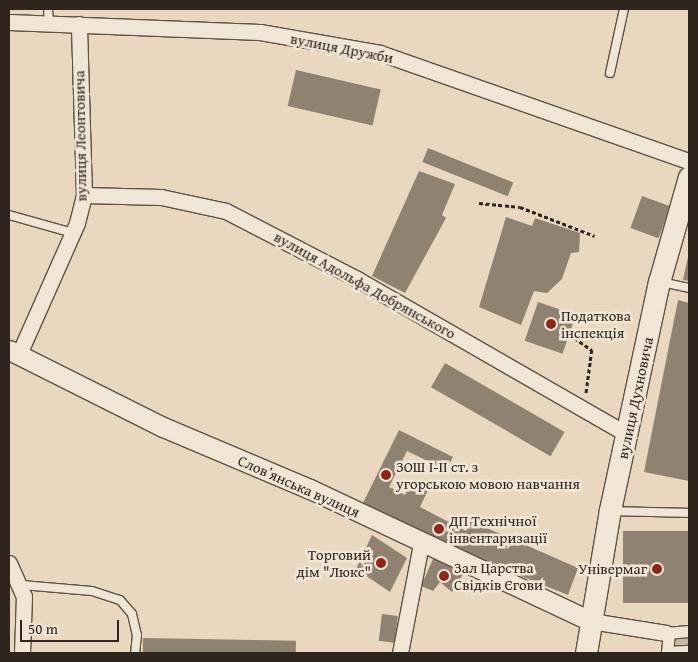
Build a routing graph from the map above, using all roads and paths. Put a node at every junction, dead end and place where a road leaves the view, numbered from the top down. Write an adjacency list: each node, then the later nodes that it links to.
1 (624, 9): 5 (lane)
2 (48, 16): 3 (street, вулиця Дружби); 4 (street, вулиця Дружби)
3 (9, 22)
4 (79, 24): 6 (street, вулиця Дружби); 8 (street, вулиця Леонтовича)
5 (610, 73)
6 (689, 161)
7 (689, 177): 13 (main road, вулиця Духновича)
8 (84, 195): 11 (street, вулиця Леонтовича); 17 (street, вулиця Адольфа Добрянського)
9 (479, 203): 12 (path)
10 (9, 215): 11 (lane)
11 (73, 232): 16 (street, вулиця Леонтовича)
12 (595, 236)
13 (660, 282): 14 (lane); 18 (main road, вулиця Духновича)
14 (689, 288)
15 (569, 334): 17 (path)
16 (14, 352): 21 (street, Словʼянська вулиця)
17 (585, 409): 18 (street, вулиця Адольфа Добрянського)
18 (627, 434): 19 (main road, вулиця Духновича)
19 (610, 510): 20 (lane); 24 (main road, вулиця Духновича)
20 (689, 513)
21 (421, 544): 24 (street, Словʼянська вулиця); 30 (street)
22 (9, 563): 23 (street)
23 (22, 585): 28 (street); 29 (lane)
24 (591, 621): 26 (street); 31 (main road, вулиця Духновича)
25 (689, 631): 26 (street)
26 (668, 633): 27 (street)
27 (689, 651)
28 (22, 653)
29 (135, 653)
30 (400, 653)
31 (586, 653)

